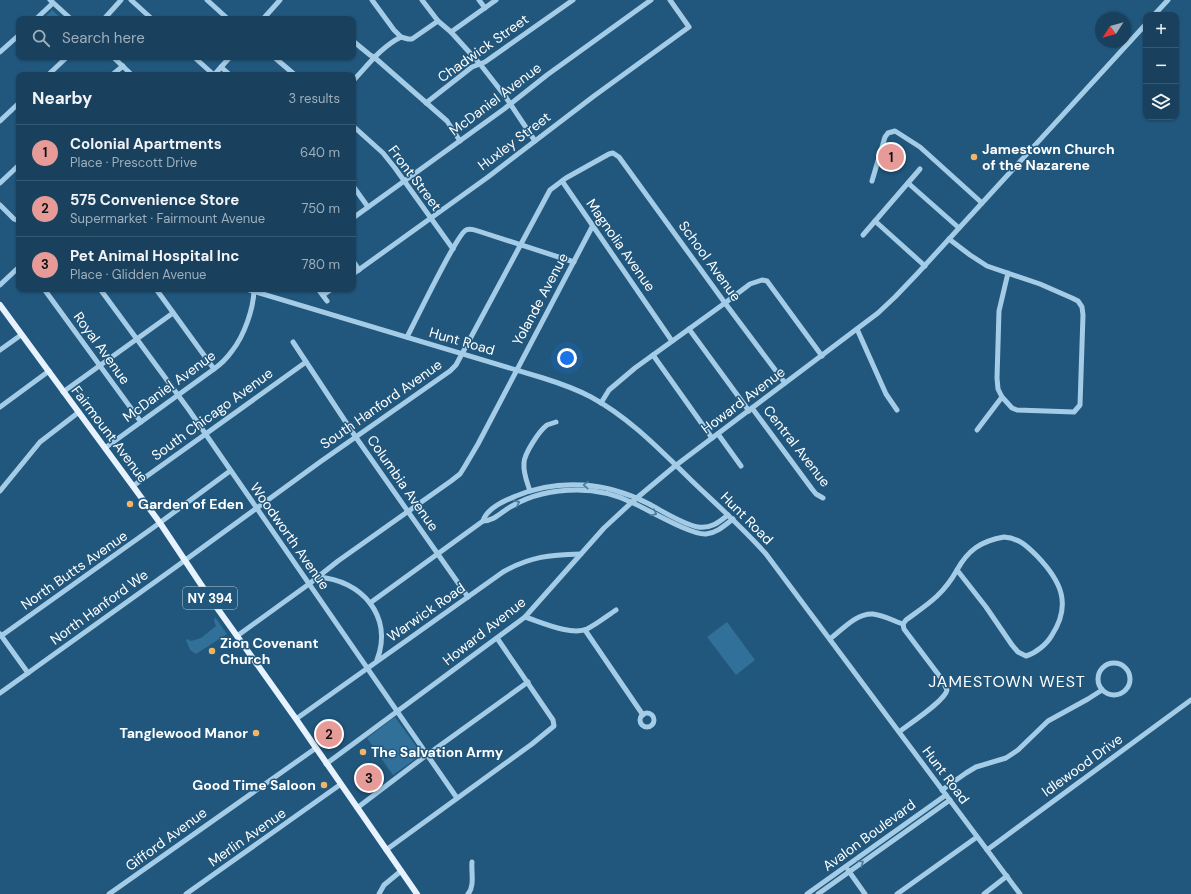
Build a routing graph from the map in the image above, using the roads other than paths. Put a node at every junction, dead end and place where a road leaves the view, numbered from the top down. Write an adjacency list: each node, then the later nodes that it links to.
1 (121, 0): 18 (street)
2 (131, 0): 19 (street)
3 (207, 0): 20 (street)
4 (372, 0): 26 (street)
5 (422, 0): 22 (street)
6 (479, 0): 14 (street)
7 (496, 0): 14 (street)
8 (573, 0): 35 (street, Chadwick Street)
9 (651, 0): 47 (street, McDaniel Avenue)
10 (670, 0): 51 (street, Huxley Street)
11 (1168, 0): 15 (street)
12 (52, 1): 16 (street); 17 (street)
13 (278, 1): 21 (street)
14 (484, 8): 24 (street)
15 (1157, 12)
16 (39, 16)
17 (68, 16)
18 (107, 16)
19 (149, 16)
20 (225, 16)
21 (266, 16)
22 (438, 21): 24 (street); 26 (street)
23 (1143, 27): 61 (street, Howard Avenue)
24 (451, 32): 35 (street)
25 (16, 37): 28 (street)
26 (401, 37): 29 (street)
27 (356, 43): 29 (street)
28 (0, 52)
29 (374, 57): 45 (street); 46 (street)
30 (64, 60): 38 (street)
31 (116, 60): 36 (street)
32 (197, 60): 41 (street)
33 (227, 60): 37 (street)
34 (278, 60): 44 (street)
35 (480, 64): 46 (street, Chadwick Street); 47 (street)
36 (123, 66): 39 (street); 40 (street)
37 (221, 67): 42 (street); 43 (street)
38 (51, 72)
39 (116, 72)
40 (129, 72)
41 (211, 72)
42 (217, 72)
43 (227, 72)
44 (292, 72)
45 (356, 78)
46 (426, 103): 52 (street)
47 (511, 104): 51 (street); 52 (street, McDaniel Avenue)
48 (16, 106): 49 (street)
49 (0, 121)
50 (356, 129): 55 (street, Front Street)
51 (535, 140): 65 (street, Huxley Street)
52 (460, 141): 55 (street, McDaniel Avenue)
53 (16, 168): 58 (street)
54 (920, 169): 59 (street)
55 (404, 181): 63 (street, McDaniel Avenue); 65 (street, Front Street)
56 (562, 181): 68 (street, Magnolia Avenue); 72 (street, South Hanford Avenue); 91 (street, School Avenue)
57 (872, 181): 61 (street)
58 (0, 183)
59 (908, 183): 67 (street); 69 (street)
60 (356, 190): 63 (street)
61 (982, 203): 69 (street, Howard Avenue)
62 (0, 205): 66 (street)
63 (368, 207): 64 (street, McDaniel Avenue)
64 (356, 216)
65 (431, 218): 73 (street, Front Street); 78 (street, Huxley Street)
66 (16, 220)
67 (875, 221): 70 (street); 76 (street)
68 (592, 227): 74 (street, Yolande Avenue); 99 (street, Magnolia Avenue)
69 (959, 228): 71 (street, Howard Avenue)
70 (863, 235)
71 (949, 238): 76 (street, Howard Avenue); 80 (street)
72 (521, 245): 73 (street); 74 (street); 102 (street, South Hanford Avenue)
73 (453, 249): 97 (street)
74 (574, 262): 108 (street, Yolande Avenue)
75 (356, 266): 78 (street)
76 (924, 266): 95 (street, Howard Avenue)
77 (16, 270): 81 (street)
78 (359, 270): 79 (street, Huxley Street)
79 (356, 272)
80 (1008, 273): 113 (street); 113 (street)
81 (0, 285)
82 (46, 292): 106 (street, Royal Avenue)
83 (102, 292): 98 (street, Woodworth Avenue)
84 (158, 292): 93 (street)
85 (254, 292): 107 (street, McDaniel Avenue)
86 (260, 292): 97 (street, Hunt Road)
87 (320, 292): 89 (street)
88 (328, 292): 89 (street)
89 (323, 295): 90 (street)
90 (327, 301)
91 (725, 303): 94 (street); 104 (street); 110 (street, School Avenue)
92 (0, 305): 96 (main road, Fairmount Avenue / NY 394)
93 (173, 313): 98 (street); 107 (street)
94 (689, 329): 99 (street); 116 (street, Central Avenue)
95 (857, 329): 104 (street, Howard Avenue); 117 (street)
96 (21, 334): 101 (street); 109 (main road, Fairmount Avenue / NY 394)
97 (407, 337): 102 (street, Hunt Road)
98 (137, 339): 106 (street); 112 (street, Woodworth Avenue)
99 (672, 341): 103 (street)
100 (293, 342): 105 (street, Columbia Avenue)
101 (0, 350)
102 (462, 354): 108 (street, Hunt Road); 124 (street, South Hanford Avenue)
103 (653, 355): 114 (street); 125 (street)
104 (822, 356): 110 (street, Howard Avenue)
105 (306, 362): 122 (street, South Chicago Avenue); 124 (street, Columbia Avenue)
106 (100, 365): 111 (street); 119 (street, Royal Avenue)
107 (214, 369): 112 (street, McDaniel Avenue)
108 (516, 370): 114 (street, Hunt Road); 137 (street, Yolande Avenue)
109 (49, 372): 111 (main road, Fairmount Avenue / NY 394); 115 (street)
110 (786, 383): 116 (street, Howard Avenue)
111 (63, 392): 118 (main road, Fairmount Avenue / NY 394)
112 (178, 395): 119 (street, McDaniel Avenue); 122 (street, Woodworth Avenue)
113 (1002, 396): 121 (street)
114 (601, 403): 127 (street, Hunt Road)
115 (0, 407)
116 (751, 409): 123 (street, Howard Avenue); 134 (street, Central Avenue)
117 (897, 410)
118 (79, 412): 126 (main road, Fairmount Avenue / NY 394); 131 (street)
119 (141, 422): 126 (street, McDaniel Avenue)
120 (556, 422): 132 (street)
121 (977, 430)
122 (205, 434): 129 (street, Woodworth Avenue); 130 (street, South Chicago Avenue)
123 (718, 434): 125 (street, Howard Avenue); 128 (street)
124 (356, 436): 136 (street, South Hanford Avenue); 137 (street, Columbia Avenue)
125 (712, 438): 127 (street, Howard Avenue)
126 (105, 448): 130 (main road, Fairmount Avenue / NY 394)
127 (676, 466): 133 (street, Howard Avenue); 138 (street, Hunt Road)
128 (741, 466)
129 (230, 471): 136 (street, Woodworth Avenue); 141 (street, North Butts Avenue)
130 (133, 486): 141 (main road, Fairmount Avenue / NY 394)
131 (0, 491)
132 (530, 491): 133 (street, one-way to 132); 140 (street)
133 (637, 498): 135 (street, Howard Avenue); 138 (street)
134 (823, 498)
135 (632, 502): 139 (street, one-way to 139); 140 (street, one-way to 135); 143 (street, Howard Avenue)
136 (256, 508): 144 (street, South Hanford Avenue); 147 (street, Woodworth Avenue)
137 (407, 512): 142 (street, Columbia Avenue); 146 (street, Yolande Avenue)
138 (728, 515): 139 (street, Hunt Road)
139 (733, 519): 157 (street, Hunt Road)
140 (483, 521): 142 (street)
141 (160, 523): 144 (main road, Fairmount Avenue / NY 394); 154 (street, North Butts Avenue)
142 (438, 554): 148 (street, Columbia Avenue); 149 (street)
143 (581, 554): 148 (street, Warwick Road); 151 (street, Howard Avenue)
144 (184, 560): 155 (main road, Fairmount Avenue / NY 394); 160 (street, North Hanford We)
145 (957, 570): 145 (street); 152 (street)
146 (318, 577): 147 (street, Yolande Avenue); 149 (street)
147 (309, 584): 155 (street, Yolande Avenue); 159 (street, Woodworth Avenue)
148 (468, 597): 158 (street, Warwick Road)
149 (370, 603): 158 (street)
150 (616, 610): 153 (street)
151 (525, 617): 153 (street); 156 (street, Howard Avenue)
152 (903, 624): 157 (street); 168 (street)
153 (585, 630): 166 (street)
154 (1, 635): 160 (street)
155 (237, 636): 167 (main road, Fairmount Avenue / NY 394)
156 (497, 638): 161 (street); 165 (street, Howard Avenue)
157 (830, 639): 168 (street, Hunt Road)
158 (377, 661): 159 (street, Warwick Road)
159 (367, 668): 165 (street, Woodworth Avenue); 167 (street, Warwick Road)
160 (28, 673): 163 (street, North Hanford We)
161 (528, 682): 170 (street); 174 (street)
162 (1102, 690): 162 (street); 173 (street, Avalon Boulevard)
163 (0, 693)
164 (1191, 700): 179 (street, Idlewood Drive)
165 (396, 711): 170 (street, Woodworth Avenue); 171 (street, Howard Avenue)
166 (643, 715)
167 (296, 719): 169 (main road, Fairmount Avenue / NY 394)
168 (899, 732): 173 (street, Hunt Road)
169 (316, 748): 171 (main road, Fairmount Avenue / NY 394); 184 (street, Gifford Avenue)
170 (427, 755): 174 (street, Woodworth Avenue); 176 (street)
171 (326, 764): 172 (main road, Fairmount Avenue / NY 394)
172 (341, 784): 176 (main road, Fairmount Avenue / NY 394); 185 (street, Merlin Avenue)
173 (944, 792): 175 (street, Hunt Road); 181 (street, Avalon Boulevard)
174 (457, 798): 178 (street)
175 (950, 800): 177 (street, Hunt Road); 181 (street, Avalon Boulevard, one-way to 175)
176 (356, 808): 178 (main road, Fairmount Avenue / NY 394)
177 (977, 837): 179 (street, Hunt Road); 192 (street)
178 (386, 850): 182 (main road, Fairmount Avenue / NY 394)
179 (987, 850): 183 (street, Hunt Road)
180 (472, 862): 188 (street)
181 (847, 869): 189 (street, Avalon Boulevard); 190 (street, Avalon Boulevard); 191 (street)
182 (401, 870): 186 (street); 187 (main road, Fairmount Avenue / NY 394)
183 (1007, 876): 193 (street); 194 (street, Hunt Road)
184 (109, 894)
185 (186, 894)
186 (379, 894)
187 (417, 894)
188 (468, 894)
189 (807, 894)
190 (818, 894)
191 (865, 894)
192 (897, 894)
193 (984, 894)
194 (1020, 894)

